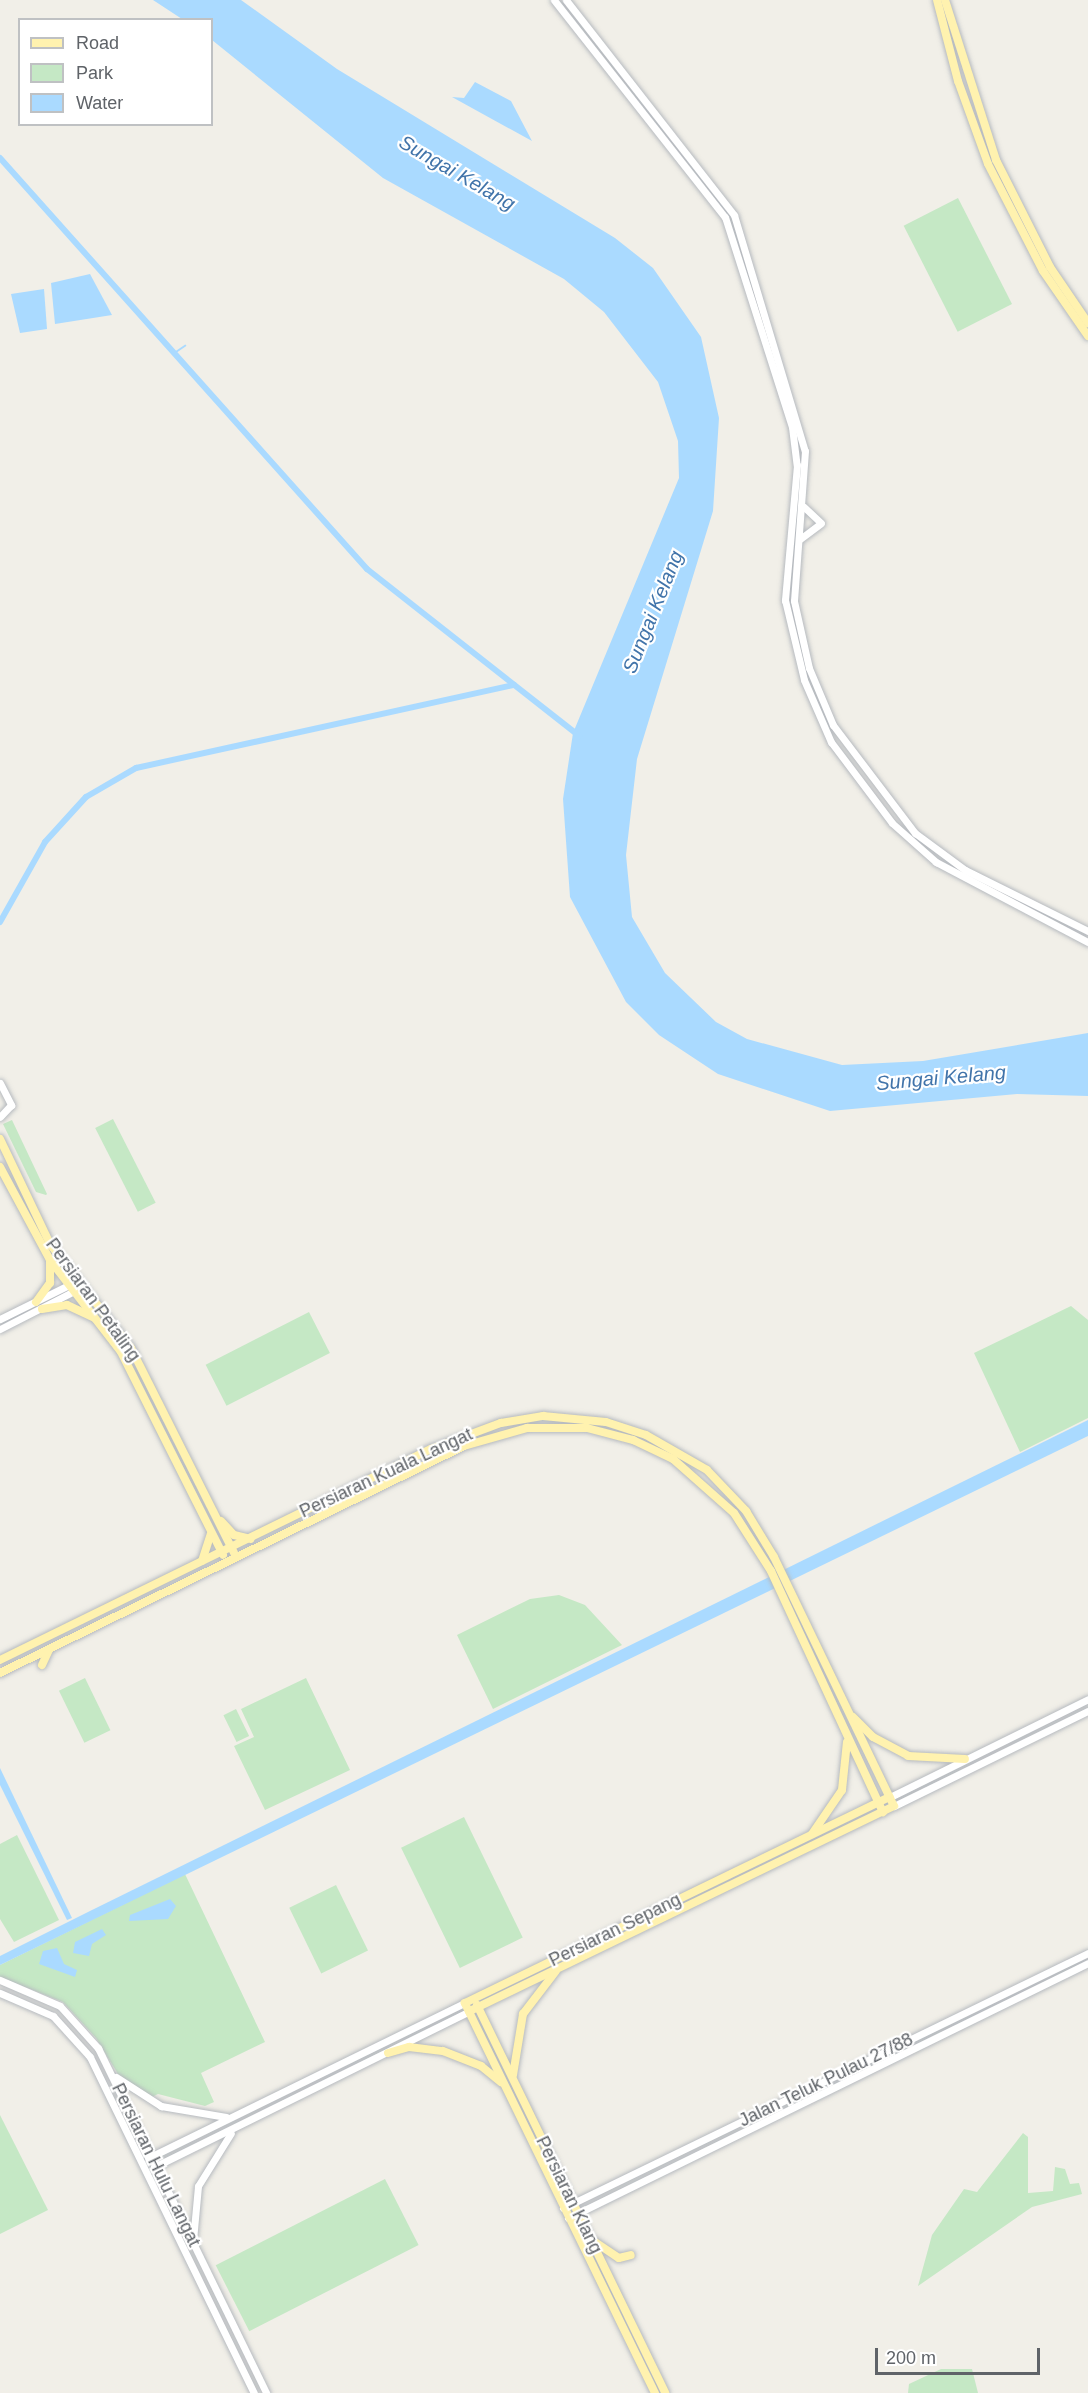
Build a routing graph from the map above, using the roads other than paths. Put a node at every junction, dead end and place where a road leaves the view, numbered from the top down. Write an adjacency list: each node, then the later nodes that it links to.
1 (554, 0): 10 (main road)
2 (566, 0): 7 (main road)
3 (937, 0): 6 (main road)
4 (945, 0): 5 (main road)
5 (1088, 323)
6 (1088, 336)
7 (803, 505): 8 (main road); 8 (main road)
8 (797, 545): 9 (main road)
9 (833, 725): 10 (main road); 11 (main road)
10 (824, 728): 12 (main road)
11 (1088, 931)
12 (1088, 942)
13 (0, 1083): 14 (main road)
14 (3, 1107): 15 (main road)
15 (0, 1116)
16 (0, 1139): 19 (main road, Persiaran Petaling)
17 (0, 1167): 18 (main road, Persiaran Petaling)
18 (50, 1260): 19 (main road, Persiaran Petaling); 20 (main road)
19 (78, 1285): 20 (main road); 21 (main road); 23 (main road, Persiaran Petaling); 27 (main road, Persiaran Petaling)
20 (36, 1302): 22 (main road)
21 (42, 1309): 23 (main road); 24 (main road)
22 (0, 1319)
23 (99, 1322): 28 (main road, Persiaran Petaling)
24 (0, 1329)
25 (386, 1472): 26 (main road); 29 (main road, Persiaran Kuala Langat); 41 (main road, Persiaran Kuala Langat)
26 (390, 1481): 32 (main road, Persiaran Kuala Langat); 42 (main road, Persiaran Kuala Langat)
27 (216, 1516): 29 (main road); 30 (main road, Persiaran Petaling)
28 (211, 1531): 31 (main road, Persiaran Petaling); 34 (main road)
29 (251, 1539): 30 (main road, Persiaran Kuala Langat)
30 (232, 1548): 31 (main road, Persiaran Kuala Langat); 32 (main road, Persiaran Petaling)
31 (222, 1552): 33 (main road, Persiaran Petaling); 34 (main road, Persiaran Kuala Langat)
32 (236, 1557): 33 (main road, Persiaran Kuala Langat)
33 (227, 1561): 35 (main road, Persiaran Kuala Langat)
34 (199, 1564): 36 (main road, Persiaran Kuala Langat)
35 (53, 1647): 37 (main road, Persiaran Kuala Langat); 37 (main road)
36 (0, 1660)
37 (24, 1661): 38 (main road, Persiaran Kuala Langat)
38 (0, 1673)
39 (1088, 1699): 43 (main road, Persiaran Sepang)
40 (1088, 1711): 46 (main road, Persiaran Sepang)
41 (848, 1712): 43 (main road); 44 (main road, Persiaran Kuala Langat)
42 (847, 1739): 45 (main road, Persiaran Kuala Langat); 48 (main road)
43 (965, 1759): 44 (main road, Persiaran Sepang)
44 (890, 1797): 45 (main road, Persiaran Sepang); 46 (main road, Persiaran Kuala Langat)
45 (878, 1803): 47 (main road, Persiaran Kuala Langat); 48 (main road, Persiaran Sepang)
46 (894, 1806): 47 (main road, Persiaran Sepang)
47 (883, 1812): 50 (main road, Persiaran Sepang)
48 (807, 1839): 49 (main road, Persiaran Sepang)
49 (604, 1935): 50 (main road); 56 (main road, Persiaran Sepang)
50 (608, 1944): 53 (main road, Persiaran Sepang)
51 (1088, 1953): 70 (main road, Jalan Teluk Pulau 27/88)
52 (1088, 1963): 72 (main road, Jalan Teluk Pulau 27/88)
53 (559, 1967): 58 (main road, Persiaran Sepang); 62 (main road)
54 (0, 1980): 61 (main road, Persiaran Hulu Langat)
55 (0, 1993): 67 (main road, Persiaran Hulu Langat)
56 (474, 1998): 57 (main road, Persiaran Sepang); 58 (main road, Persiaran Klang)
57 (465, 2002): 59 (main road, Persiaran Klang); 64 (main road, Persiaran Sepang)
58 (478, 2007): 59 (main road, Persiaran Sepang); 62 (main road, Persiaran Klang)
59 (469, 2012): 60 (main road, Persiaran Sepang); 63 (main road, Persiaran Klang)
60 (388, 2053): 63 (main road); 65 (main road, Persiaran Sepang)
61 (110, 2070): 64 (main road); 66 (main road, Persiaran Hulu Langat)
62 (517, 2087): 70 (main road, Persiaran Klang)
63 (510, 2096): 71 (main road, Persiaran Klang)
64 (233, 2115): 66 (main road, Persiaran Sepang)
65 (237, 2127): 68 (main road, Persiaran Sepang); 75 (main road)
66 (151, 2157): 67 (main road, Persiaran Sepang); 68 (main road, Persiaran Hulu Langat)
67 (143, 2161): 69 (main road, Persiaran Hulu Langat)
68 (156, 2166): 69 (main road, Persiaran Sepang); 75 (main road, Persiaran Hulu Langat)
69 (147, 2170): 78 (main road, Persiaran Hulu Langat)
70 (573, 2204): 71 (main road, Jalan Teluk Pulau 27/88); 72 (main road, Persiaran Klang)
71 (563, 2208): 73 (main road, Persiaran Klang)
72 (578, 2212): 73 (main road, Jalan Teluk Pulau 27/88); 74 (main road, Persiaran Klang)
73 (568, 2218): 77 (main road, Persiaran Klang)
74 (591, 2239): 76 (main road); 82 (main road, Persiaran Klang)
75 (193, 2242): 79 (main road, Persiaran Hulu Langat)
76 (632, 2255)
77 (649, 2381): 80 (main road); 81 (main road, Persiaran Klang)
78 (254, 2393)
79 (266, 2393)
80 (648, 2393)
81 (655, 2393)
82 (665, 2393)

